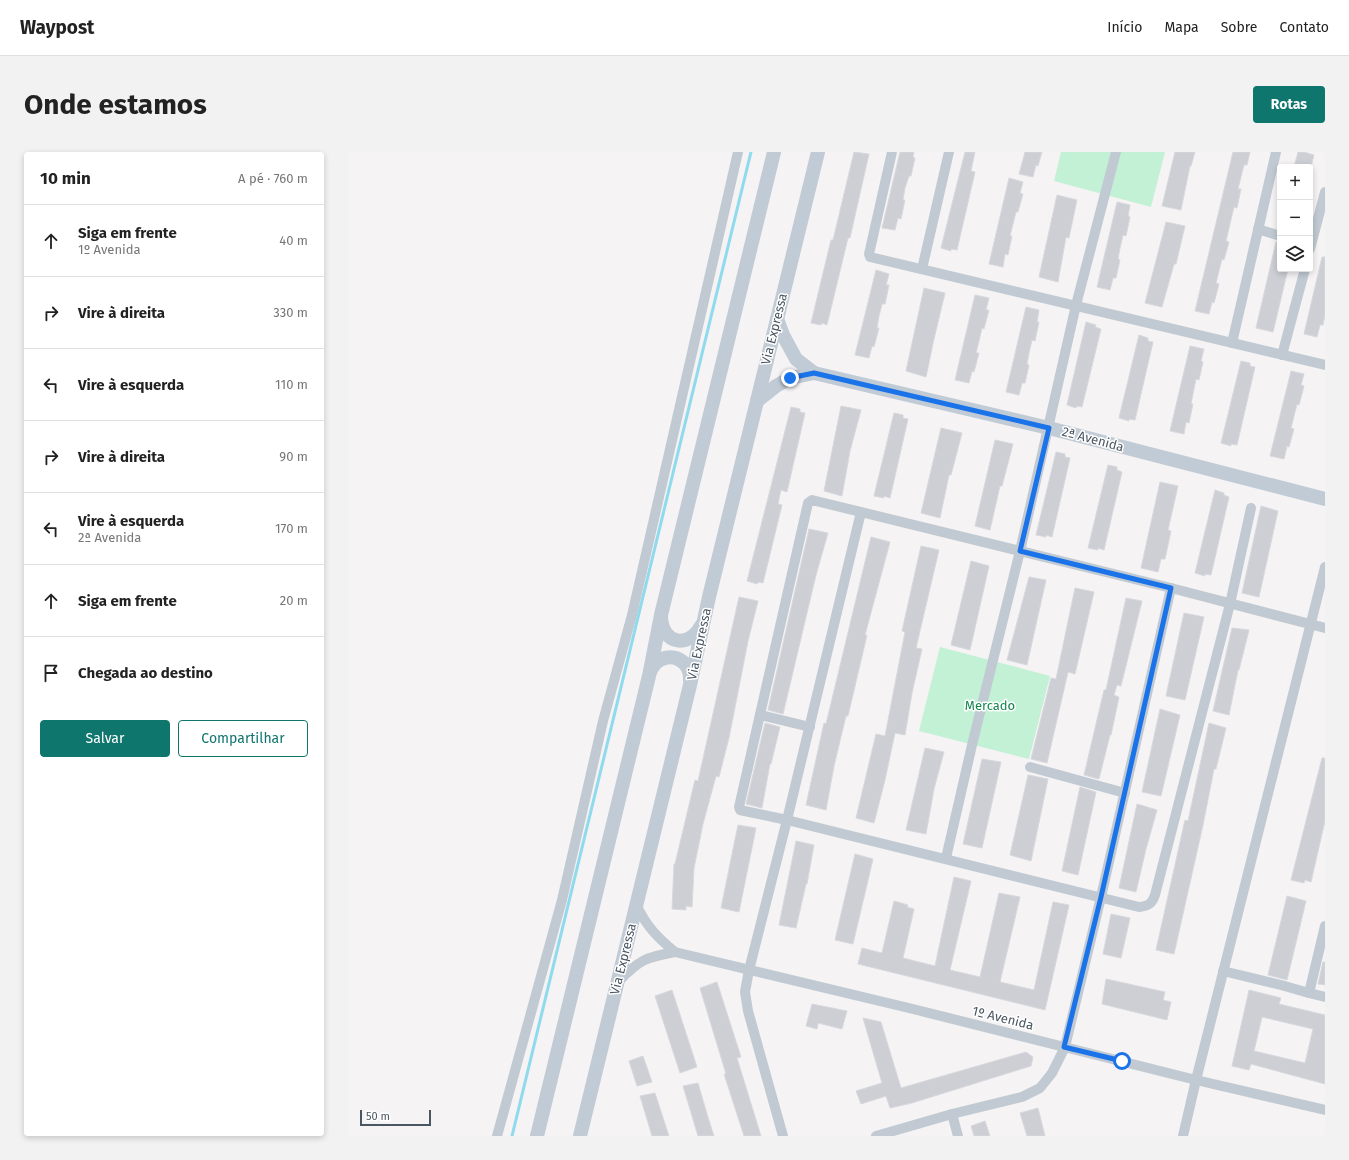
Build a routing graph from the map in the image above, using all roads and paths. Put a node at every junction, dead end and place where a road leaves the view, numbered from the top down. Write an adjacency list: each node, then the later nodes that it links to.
1 (738, 152): 54 (street)
2 (774, 152): 29 (main road)
3 (818, 152): 15 (main road, Via Expressa)
4 (892, 152): 12 (street)
5 (949, 152): 12 (street)
6 (1116, 152): 14 (street)
7 (1276, 152): 9 (street)
8 (1324, 198): 11 (street)
9 (1258, 229): 10 (street); 16 (street)
10 (1277, 235)
11 (1313, 236)
12 (922, 269): 14 (street)
13 (1304, 272): 17 (street)
14 (1076, 305): 16 (street); 21 (street)
15 (777, 319): 19 (main road); 20 (main road, Via Expressa)
16 (1232, 343): 17 (street)
17 (1282, 355): 18 (street)
18 (1325, 365)
19 (814, 373): 20 (main road); 21 (main road, 2ª Avenida)
20 (757, 401): 30 (main road, Via Expressa)
21 (1049, 428): 22 (main road, 2ª Avenida); 25 (street)
22 (1325, 499)
23 (1251, 508): 28 (street)
24 (861, 512): 25 (street); 35 (street); 36 (street)
25 (1020, 551): 27 (street); 40 (street)
26 (1325, 567): 31 (street)
27 (1171, 588): 28 (street); 38 (street)
28 (1230, 604): 31 (street); 41 (street)
29 (661, 615): 30 (main road); 33 (main road)
30 (702, 624): 34 (main road, Via Expressa)
31 (1310, 624): 32 (street); 46 (street)
32 (1325, 628)
33 (649, 676): 34 (main road); 55 (main road)
34 (690, 685): 42 (main road, Via Expressa)
35 (760, 715): 36 (street); 39 (street)
36 (810, 727): 39 (street)
37 (1030, 768): 38 (street)
38 (1125, 793): 41 (street)
39 (788, 820): 40 (street); 45 (street)
40 (946, 858): 41 (street)
41 (1101, 897): 50 (street)
42 (636, 904): 44 (street); 47 (main road, Via Expressa)
43 (1325, 926): 48 (street)
44 (675, 952): 45 (street, 1º Avenida); 47 (street)
45 (749, 970): 50 (street, 1º Avenida); 57 (street)
46 (1223, 971): 48 (street); 51 (street)
47 (618, 982): 56 (main road, Via Expressa)
48 (1309, 994): 49 (street)
49 (1325, 997)
50 (1064, 1047): 51 (street, 1º Avenida); 53 (street)
51 (1196, 1080): 52 (street, 1º Avenida); 60 (street)
52 (1325, 1110)
53 (952, 1114): 58 (street); 59 (street)
54 (498, 1136)
55 (537, 1136)
56 (580, 1136)
57 (783, 1136)
58 (876, 1136)
59 (958, 1136)
60 (1183, 1136)

